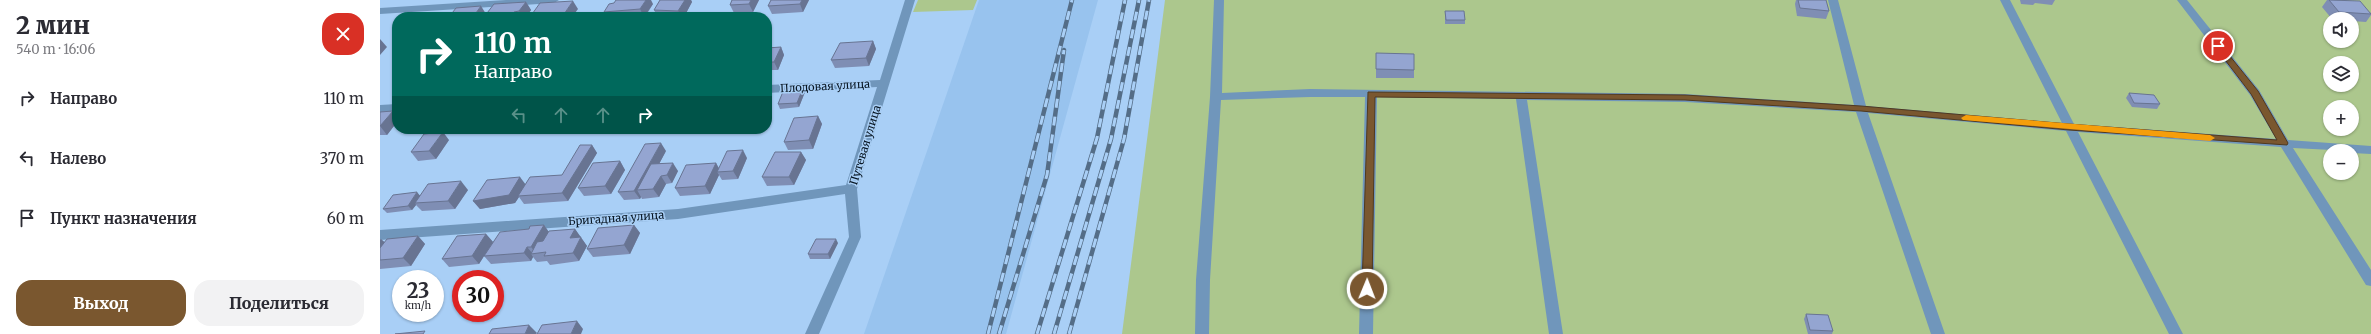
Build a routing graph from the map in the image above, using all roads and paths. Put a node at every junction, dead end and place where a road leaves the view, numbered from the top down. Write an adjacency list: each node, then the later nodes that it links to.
1 (554, 0): 7 (street)
2 (910, 0): 8 (street, Путевая улица)
3 (1218, 0): 12 (street)
4 (1833, 0): 15 (street)
5 (2004, 0): 16 (street)
6 (2182, 0): 17 (street)
7 (380, 11)
8 (883, 83): 9 (street, Плодовая улица); 19 (street, Путевая улица)
9 (772, 89)
10 (1371, 94): 11 (street); 12 (street); 24 (street)
11 (1521, 95): 15 (street); 25 (street)
12 (1216, 96): 23 (street)
13 (392, 108): 14 (street)
14 (380, 109)
15 (1861, 109): 16 (street); 26 (street)
16 (2069, 127): 17 (street); 27 (street)
17 (2284, 143): 18 (street); 21 (street)
18 (2371, 150)
19 (851, 189): 20 (street, Бригадная улица); 22 (street, Путевая улица)
20 (380, 235)
21 (2371, 281)
22 (812, 334)
23 (1202, 334)
24 (1366, 334)
25 (1556, 334)
26 (1938, 334)
27 (2176, 334)

